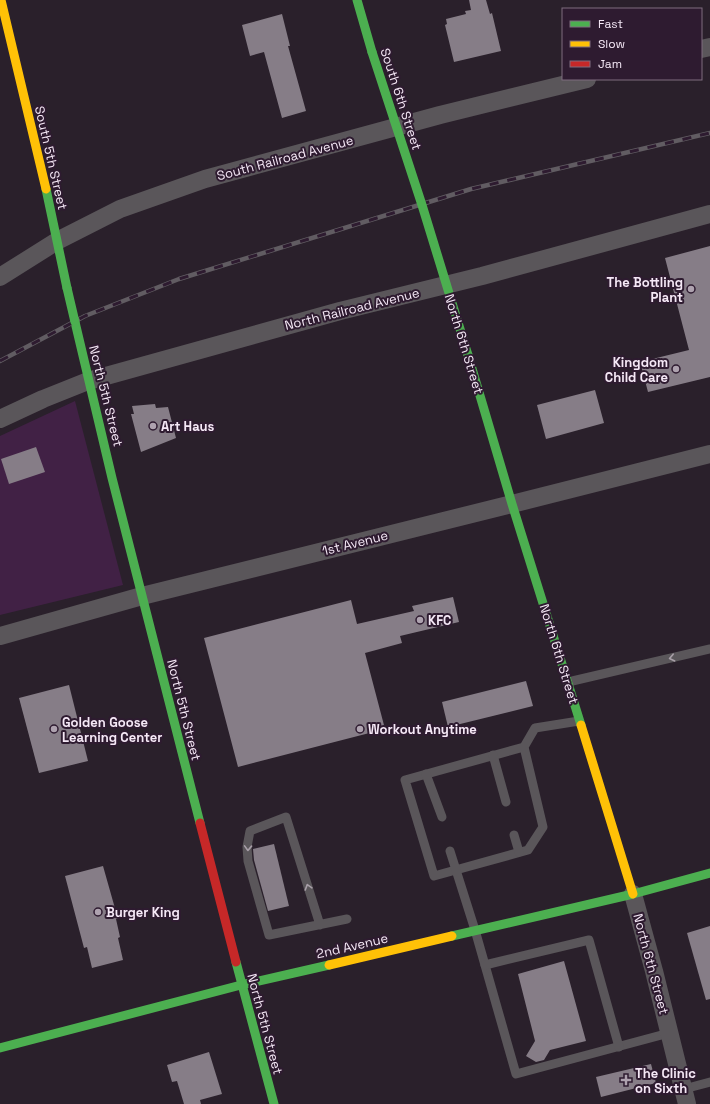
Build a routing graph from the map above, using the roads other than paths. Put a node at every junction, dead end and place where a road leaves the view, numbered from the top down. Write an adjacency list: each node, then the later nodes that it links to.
1 (1, 0): 6 (street, South 5th Street)
2 (357, 0): 4 (street, South 6th Street, bridge)
3 (583, 80): 6 (street, South Railroad Avenue)
4 (422, 205): 12 (street, North 6th Street, bridge)
5 (710, 214): 9 (street, North Railroad Avenue)
6 (57, 241): 7 (street, South Railroad Avenue); 8 (street, South 5th Street, bridge)
7 (0, 278)
8 (75, 322): 9 (street, North 5th Street)
9 (87, 374): 10 (street, North Railroad Avenue); 13 (street, North 5th Street)
10 (0, 419)
11 (710, 454): 12 (street, 1st Avenue)
12 (512, 504): 13 (street, 1st Avenue); 16 (street, North 6th Street)
13 (142, 596): 14 (street, 1st Avenue); 33 (street, North 5th Street)
14 (0, 636)
15 (710, 649): 16 (lane, one-way to 16)
16 (568, 682): 17 (street, North 6th Street)
17 (579, 720): 18 (lane); 28 (street, North 6th Street)
18 (524, 747): 19 (lane); 25 (lane)
19 (493, 755): 20 (lane); 21 (lane)
20 (426, 774): 22 (lane); 26 (lane)
21 (506, 802)
22 (442, 817)
23 (514, 835): 25 (lane)
24 (450, 851): 26 (lane)
25 (519, 852): 26 (lane)
26 (456, 870): 31 (lane)
27 (710, 873): 28 (street, 2nd Avenue)
28 (633, 894): 31 (street, 2nd Avenue); 34 (street, North 6th Street)
29 (347, 919): 30 (lane)
30 (320, 925): 30 (lane, one-way to 30)
31 (475, 930): 32 (lane); 33 (street, 2nd Avenue)
32 (485, 965): 35 (lane); 35 (lane)
33 (241, 985): 36 (street, 2nd Avenue); 39 (street, North 5th Street)
34 (669, 1033): 35 (lane); 38 (street, North 6th Street)
35 (618, 1047)
36 (0, 1048)
37 (710, 1082): 38 (lane)
38 (686, 1096)
39 (274, 1104)

